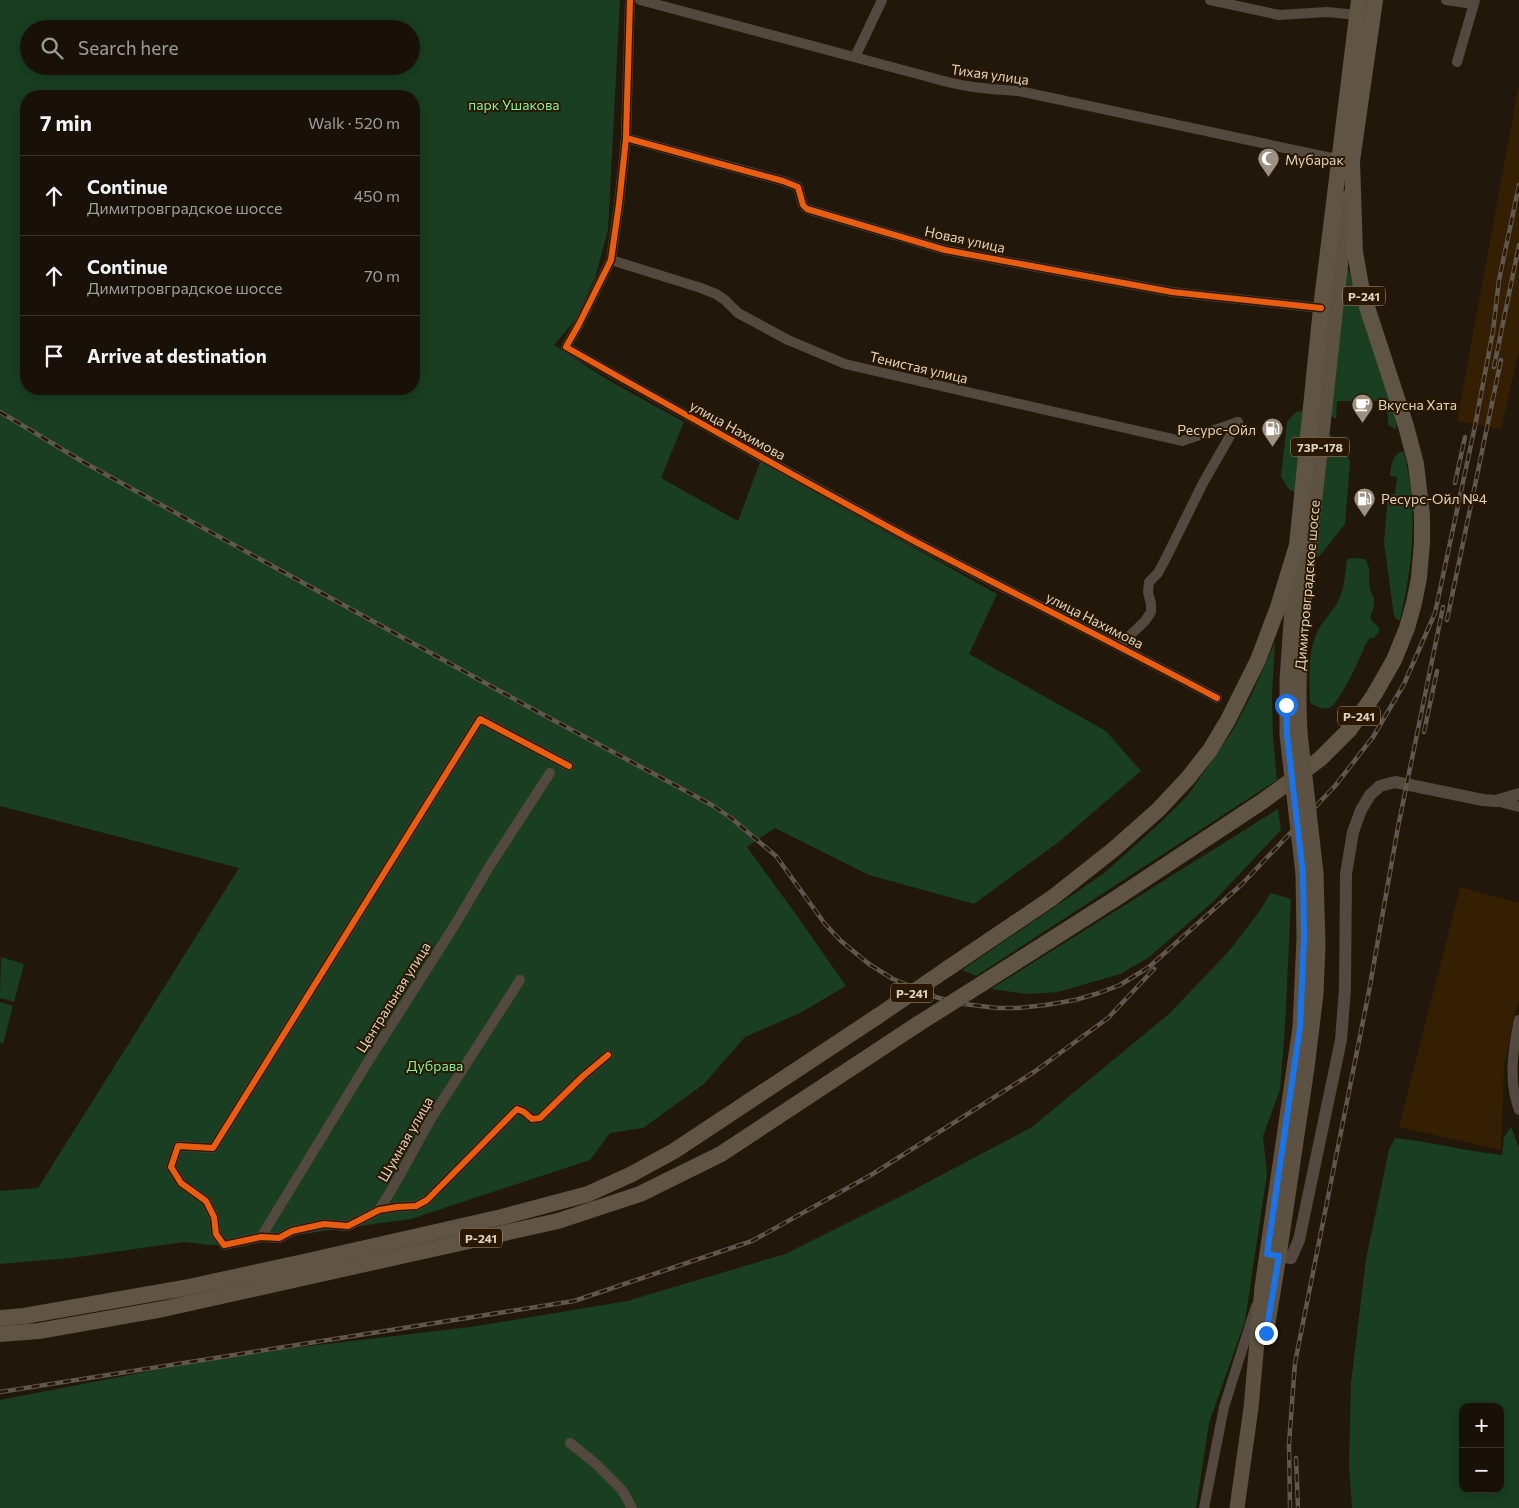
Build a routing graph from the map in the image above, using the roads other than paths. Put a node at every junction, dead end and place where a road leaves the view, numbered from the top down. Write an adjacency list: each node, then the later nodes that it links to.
1 (630, 0): 11 (street, улица Нахимова)
2 (640, 0): 9 (street, Тихая улица)
3 (882, 0): 9 (street)
4 (1210, 0): 8 (street)
5 (1375, 0): 12 (highway, Димитровградское шоссе / Р-241)
6 (1446, 0): 7 (street)
7 (1474, 2): 10 (street)
8 (1358, 8): 12 (highway, Димитровградское шоссе / Р-241)
9 (855, 58): 12 (street, Тихая улица)
10 (1457, 62)
11 (626, 138): 13 (street, улица Нахимова); 14 (street, Новая улица)
12 (1346, 159): 14 (highway, Димитровградское шоссе / Р-241); 18 (main road, Димитровградское шоссе / 73Р-178); 33 (highway, Р-241, bridge)
13 (611, 260): 16 (street, улица Нахимова); 16 (street, Тенистая улица)
14 (1321, 308): 15 (highway, Димитровградское шоссе / Р-241)
15 (1297, 545): 18 (main road, Димитровградское шоссе / 73Р-178); 32 (highway, Р-241, bridge)
16 (1119, 646): 17 (street, улица Нахимова)
17 (1217, 698)
18 (1293, 734): 30 (main road, Димитровградское шоссе / 73Р-178, bridge)
19 (569, 766): 29 (street)
20 (550, 772): 29 (street, Центральная улица)
21 (1519, 794): 22 (street)
22 (1496, 801): 23 (street); 30 (street)
23 (1519, 807)
24 (520, 980): 28 (street, Шумная улица)
25 (1519, 1020): 27 (street)
26 (608, 1055): 28 (street)
27 (1519, 1110)
28 (379, 1210): 29 (street)
29 (260, 1237)
30 (1273, 1255): 31 (main road, Димитровградское шоссе / 73Р-178); 36 (main road, Димитровградское шоссе / 73Р-178)
31 (1262, 1287): 34 (street); 35 (main road, Димитровградское шоссе / 73Р-178)
32 (0, 1318)
33 (0, 1334)
34 (1236, 1363): 35 (street); 39 (street)
35 (1254, 1374): 36 (main road, Димитровградское шоссе / 73Р-178)
36 (1250, 1408): 40 (main road, Димитровградское шоссе)
37 (570, 1443): 38 (street)
38 (632, 1508)
39 (1204, 1508)
40 (1237, 1508)

